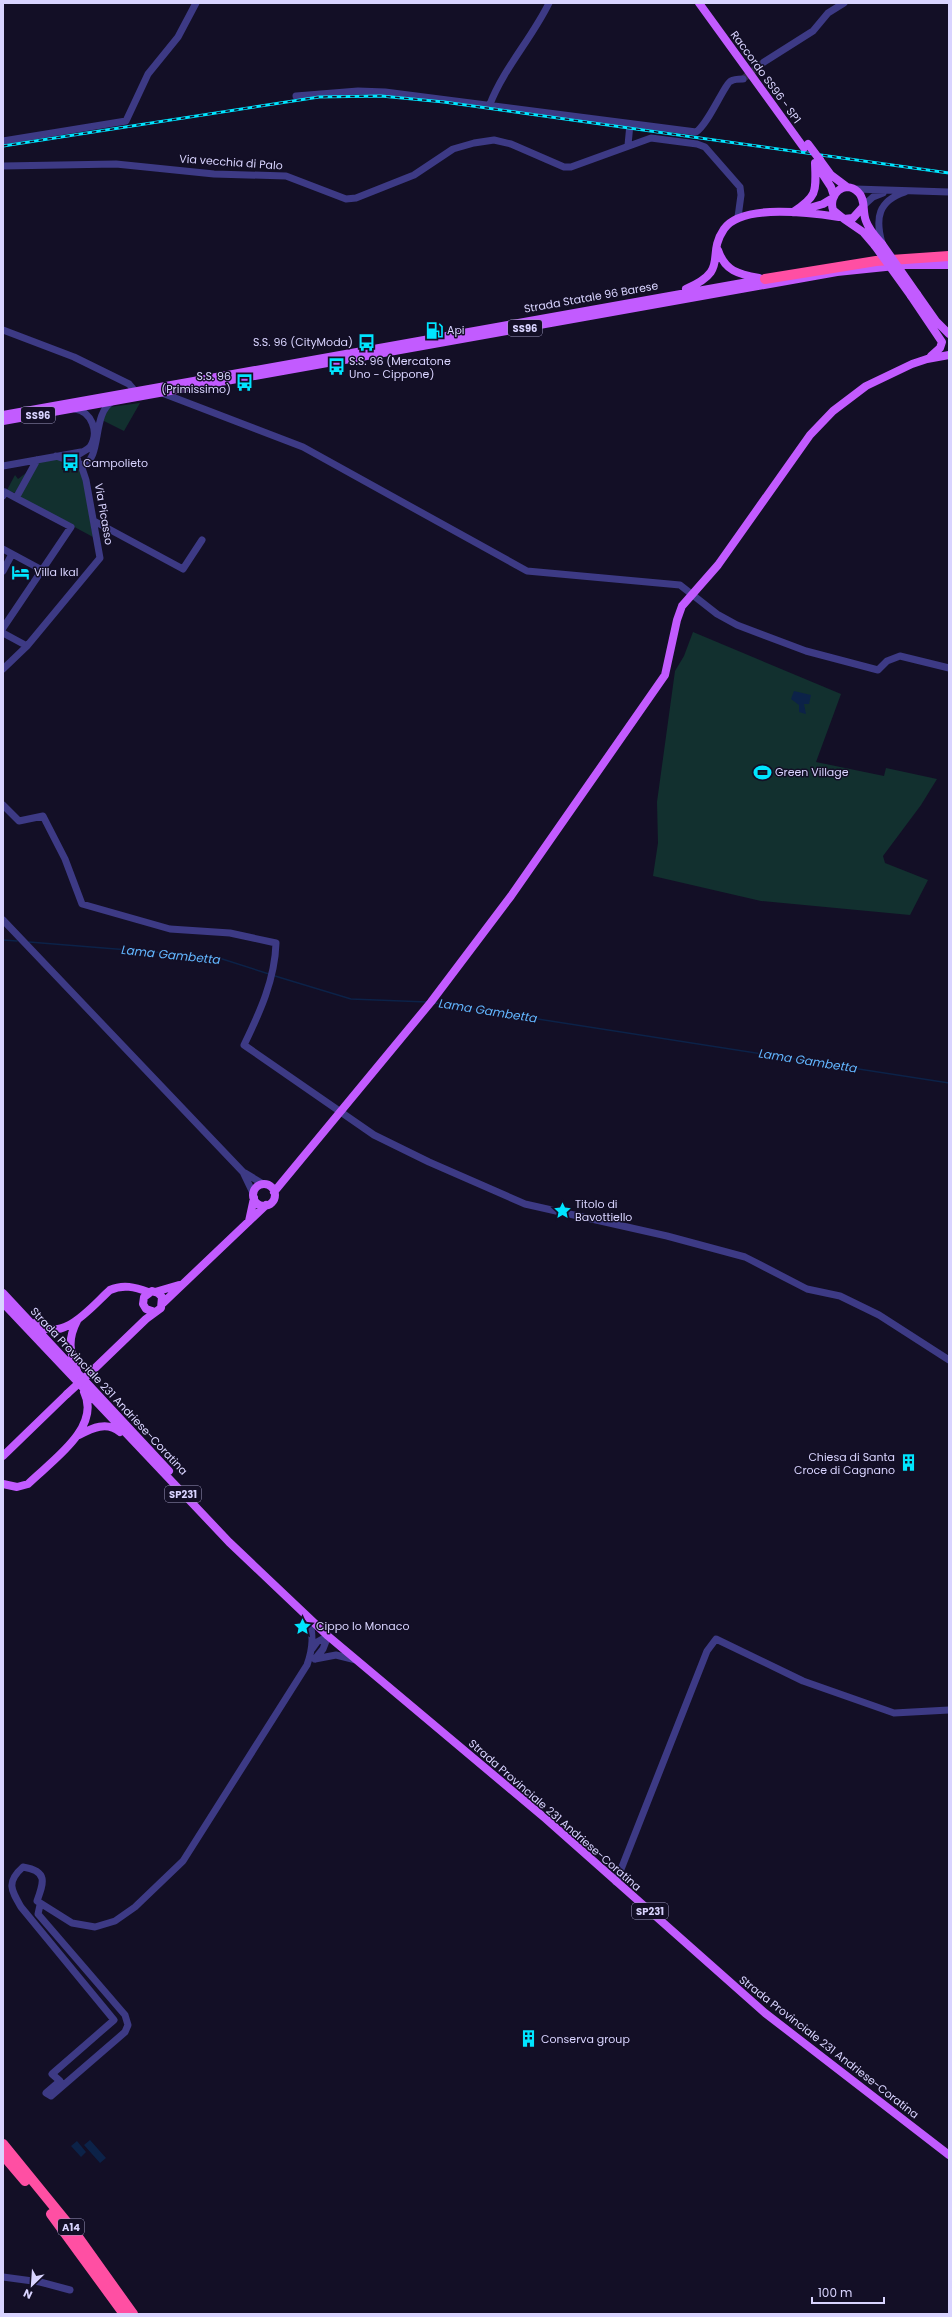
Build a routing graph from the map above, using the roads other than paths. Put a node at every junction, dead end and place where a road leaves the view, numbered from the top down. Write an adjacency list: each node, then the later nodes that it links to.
1 (196, 3): 11 (street)
2 (549, 3): 9 (street)
3 (699, 3): 13 (main road, Raccordo SS96 - SP1)
4 (706, 3): 13 (main road, Raccordo SS96 - SP1)
5 (844, 3): 6 (street)
6 (764, 62)
7 (743, 79): 10 (street)
8 (296, 96): 9 (street)
9 (490, 104): 10 (street)
10 (630, 124): 12 (street)
11 (3, 141)
12 (628, 145): 15 (street, Via vecchia di Palo); 23 (street, Via vecchia di Palo)
13 (806, 146): 14 (main road, Raccordo SS96 - SP1)
14 (817, 162): 16 (main road); 20 (main road); 22 (main road)
15 (3, 166)
16 (851, 188): 17 (street); 20 (main road); 21 (main road)
17 (886, 191): 18 (street); 21 (street)
18 (909, 191): 19 (street); 25 (street)
19 (949, 192)
20 (833, 197): 22 (main road); 24 (main road)
21 (863, 207): 24 (main road); 25 (main road)
22 (793, 212): 23 (main road); 24 (main road)
23 (738, 217): 26 (main road)
24 (842, 218): 25 (main road)
25 (878, 245): 32 (main road, bridge)
26 (718, 249): 30 (main road); 31 (main road)
27 (949, 256): 30 (highway, Strada Statale 96 Barese)
28 (937, 263): 29 (highway, Strada Statale 96 Barese); 40 (main road, Strada Statale 96 Barese / SS96)
29 (949, 264)
30 (765, 279): 31 (main road, Strada Statale 96 Barese / SS96)
31 (674, 295): 39 (main road, Strada Statale 96 Barese / SS96)
32 (914, 295): 33 (main road); 35 (main road)
33 (933, 326): 36 (main road); 38 (main road)
34 (3, 330): 39 (street)
35 (949, 334)
36 (949, 339)
37 (949, 355): 38 (main road)
38 (927, 359): 60 (main road)
39 (135, 391): 43 (main road, Strada Statale 96 Barese / SS96)
40 (162, 393): 41 (main road, Strada Statale 96 Barese / SS96); 60 (street)
41 (114, 401): 42 (main road, Strada Statale 96 Barese / SS96); 48 (street)
42 (73, 409): 44 (main road, Strada Statale 96 Barese / SS96); 45 (street)
43 (3, 415)
44 (3, 421)
45 (82, 452): 46 (street); 48 (street); 49 (street)
46 (56, 456): 47 (street); 49 (street)
47 (37, 460): 50 (street); 53 (street)
48 (90, 460): 49 (street); 51 (street)
49 (80, 465): 51 (street)
50 (3, 466)
51 (86, 480): 54 (street, Via Picasso)
52 (3, 496): 53 (street)
53 (16, 498): 58 (street)
54 (94, 521): 55 (street); 63 (street, Via Picasso)
55 (202, 540)
56 (3, 549): 57 (street)
57 (12, 554): 58 (street); 59 (street)
58 (42, 570): 61 (street)
59 (3, 571)
60 (692, 594): 64 (street); 68 (main road)
61 (3, 628)
62 (3, 633): 63 (street)
63 (27, 646): 65 (street, Via Picasso)
64 (949, 668)
65 (3, 669)
66 (3, 805): 68 (street)
67 (3, 920): 69 (street)
68 (340, 1112): 70 (main road); 87 (street)
69 (243, 1172): 71 (street); 73 (street)
70 (287, 1175): 71 (main road); 72 (main road)
71 (265, 1184): 72 (main road); 73 (main road)
72 (274, 1192): 74 (main road)
73 (254, 1195): 74 (main road); 75 (main road)
74 (266, 1205): 75 (main road)
75 (248, 1222): 76 (main road)
76 (183, 1284): 78 (main road); 81 (main road)
77 (128, 1287): 78 (main road); 82 (main road); 85 (main road)
78 (152, 1292): 81 (main road); 82 (main road)
79 (3, 1293): 83 (main road, Strada Provinciale 231 Andriese-Coratina / SP231)
80 (3, 1302): 88 (main road, Strada Provinciale 231 Andriese-Coratina / SP231)
81 (163, 1303): 84 (main road)
82 (143, 1304): 84 (main road); 86 (main road)
83 (17, 1308): 85 (main road); 88 (main road, Strada Provinciale 231 Andriese-Coratina / SP231)
84 (155, 1312): 86 (main road)
85 (79, 1318): 88 (main road)
86 (133, 1331): 91 (main road, bridge)
87 (949, 1360)
88 (75, 1376): 89 (main road); 90 (main road, Strada Provinciale 231 Andriese-Coratina / SP231); 95 (main road, Strada Provinciale 231 Andriese-Coratina / SP231)
89 (78, 1435): 90 (main road); 94 (main road)
90 (132, 1440): 95 (main road, Strada Provinciale 231 Andriese-Coratina / SP231)
91 (4, 1456)
92 (3, 1479): 94 (main road)
93 (3, 1484): 94 (main road)
94 (12, 1486)
95 (299, 1608): 96 (main road, Strada Provinciale 231 Andriese-Coratina / SP231)
96 (308, 1617): 97 (main road, Strada Provinciale 231 Andriese-Coratina / SP231); 98 (street)
97 (328, 1636): 98 (street); 99 (street); 100 (main road, Strada Provinciale 231 Andriese-Coratina / SP231)
98 (312, 1649): 101 (street)
99 (315, 1659): 100 (street); 101 (street)
100 (356, 1660): 103 (main road, Strada Provinciale 231 Andriese-Coratina / SP231)
101 (307, 1665): 104 (street)
102 (949, 1710): 103 (street)
103 (616, 1882): 107 (main road, Strada Provinciale 231 Andriese-Coratina / SP231)
104 (40, 1905): 104 (street)
105 (3, 2144): 111 (highway, A14)
106 (3, 2155): 110 (highway, A14)
107 (949, 2155)
108 (3, 2277): 109 (street)
109 (70, 2290)
110 (124, 2314)
111 (133, 2314)

